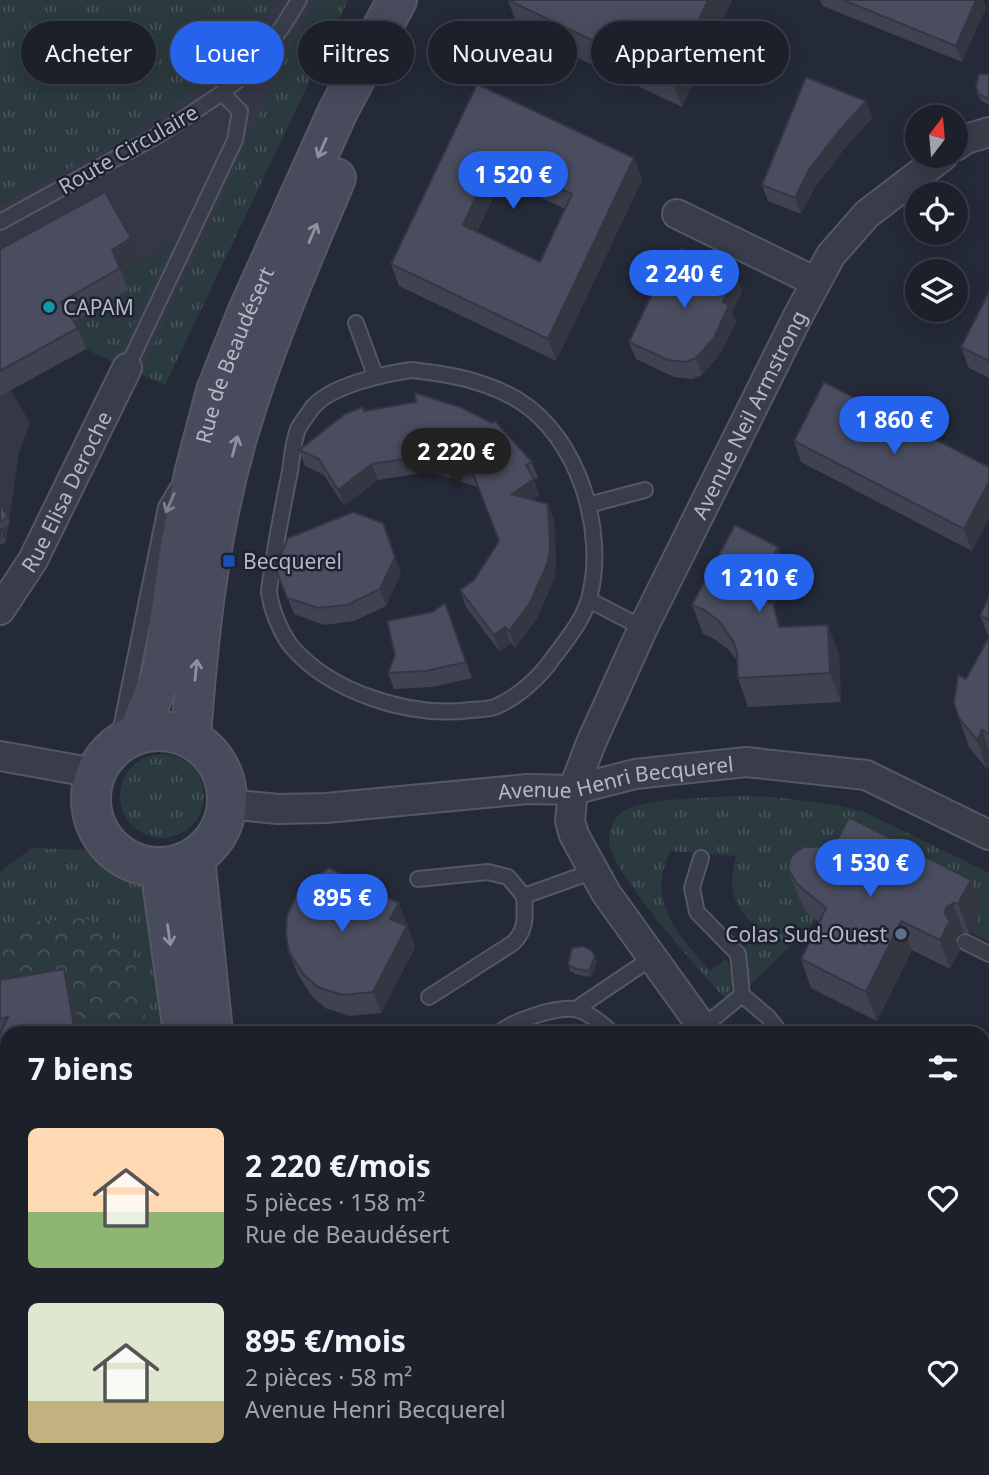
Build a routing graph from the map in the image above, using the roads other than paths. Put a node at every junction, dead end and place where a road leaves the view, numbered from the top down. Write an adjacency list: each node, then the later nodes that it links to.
1 (299, 0): 4 (lane, Route Circulaire)
2 (397, 0): 19 (main road, Rue de Beaudésert, one-way to 19)
3 (408, 0): 20 (main road, Rue de Beaudésert, one-way to 3)
4 (222, 93): 9 (lane, Route Circulaire); 12 (lane)
5 (989, 132): 6 (street)
6 (968, 138)
7 (928, 168): 10 (street, Avenue Neil Armstrong)
8 (677, 214): 10 (street)
9 (0, 222)
10 (816, 282): 18 (street, Avenue Neil Armstrong)
11 (356, 323): 13 (lane)
12 (127, 368): 17 (street, Rue Elisa Deroche)
13 (375, 375): 15 (lane); 16 (lane)
14 (645, 490): 15 (lane)
15 (588, 505): 16 (lane)
16 (589, 600): 18 (lane)
17 (0, 610)
18 (643, 628): 23 (street, Avenue Neil Armstrong)
19 (128, 738): 20 (main road); 22 (main road, Rue de Beaudésert)
20 (191, 738): 24 (main road)
21 (0, 756): 22 (street)
22 (95, 773): 27 (main road)
23 (573, 789): 24 (street, Avenue Henri Becquerel); 25 (street, Avenue Henri Becquerel); 28 (street, Avenue Neil Armstrong)
24 (228, 804): 27 (main road)
25 (989, 835)
26 (701, 858): 34 (lane)
27 (177, 862): 37 (main road, one-way to 37); 38 (main road)
28 (594, 871): 30 (lane); 33 (street, Avenue Neil Armstrong)
29 (418, 879): 30 (lane)
30 (524, 896): 35 (lane)
31 (965, 942): 32 (lane)
32 (989, 954)
33 (653, 957): 36 (lane); 41 (street, Avenue Neil Armstrong)
34 (742, 995): 42 (lane); 43 (lane)
35 (429, 997)
36 (576, 1009): 39 (lane); 40 (lane)
37 (183, 1026)
38 (212, 1026)
39 (514, 1026)
40 (605, 1026)
41 (702, 1026)
42 (709, 1026)
43 (775, 1026)

